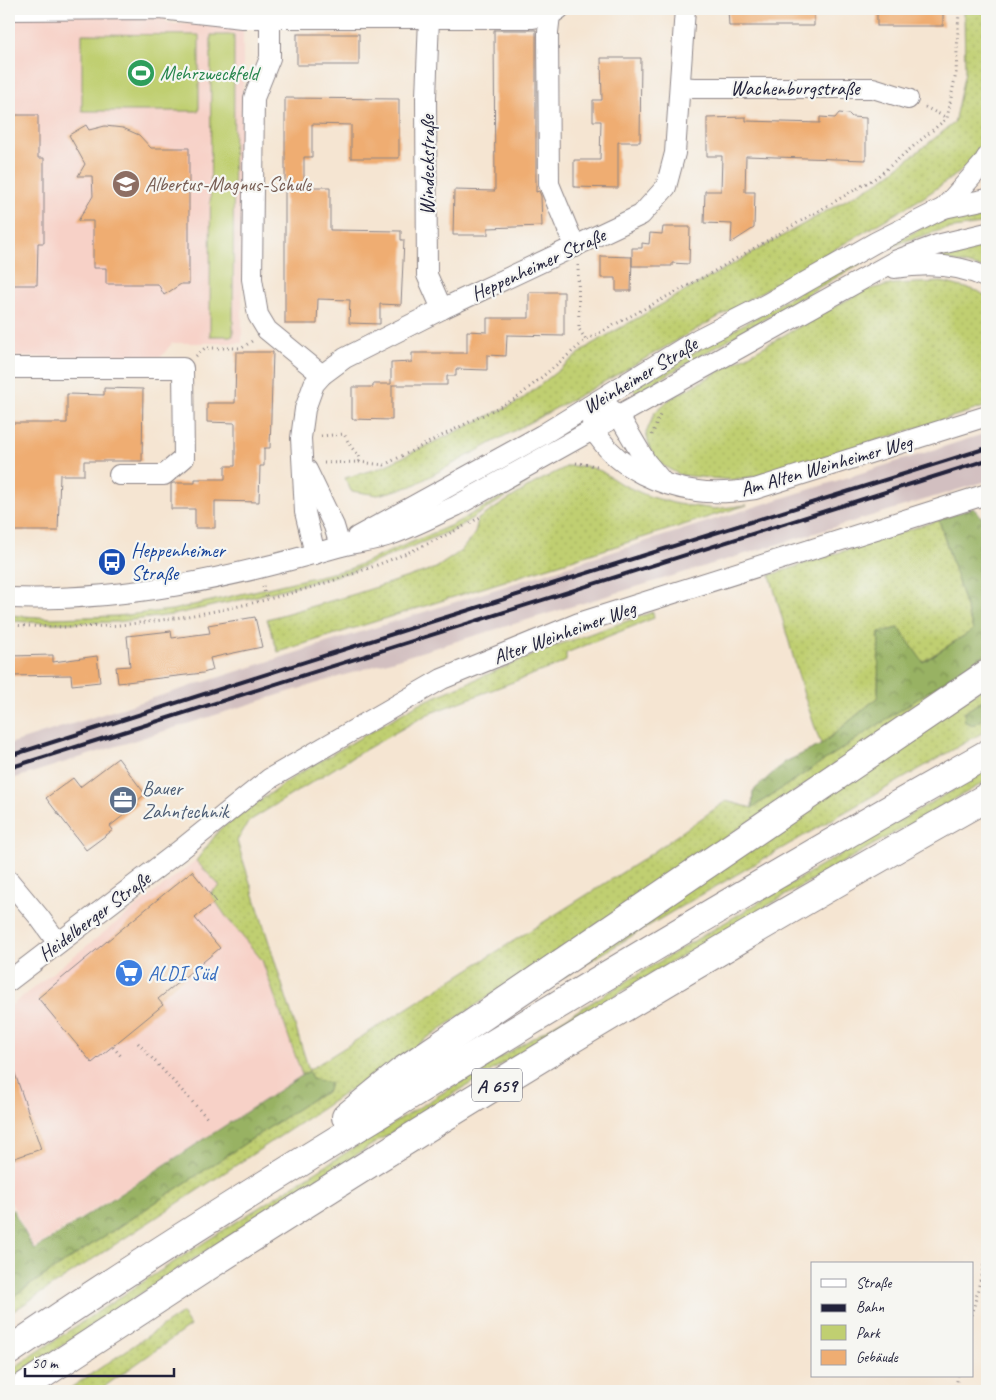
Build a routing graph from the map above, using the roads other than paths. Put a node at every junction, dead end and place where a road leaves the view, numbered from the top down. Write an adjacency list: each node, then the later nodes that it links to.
1 (685, 9): 6 (street, Heppenheimer Straße)
2 (9, 10): 4 (street)
3 (555, 12): 5 (street); 12 (street)
4 (270, 18): 5 (street); 17 (street)
5 (429, 18): 15 (street, Windeckstraße)
6 (680, 87): 7 (street, Wachenburgstraße); 12 (street, Heppenheimer Straße)
7 (908, 99)
8 (987, 157): 10 (street, Weinheimer Straße)
9 (987, 200): 10 (street, Weinheimer Straße)
10 (944, 208): 18 (street, Weinheimer Straße)
11 (987, 232): 13 (street, Weinheimer Straße)
12 (575, 247): 15 (street, Heppenheimer Straße)
13 (876, 271): 14 (street, Weinheimer Straße); 19 (street, Weinheimer Straße)
14 (987, 278)
15 (442, 309): 17 (street, Heppenheimer Straße)
16 (9, 368): 23 (street)
17 (322, 375): 22 (street, Heppenheimer Straße)
18 (595, 401): 19 (street); 21 (street); 26 (street, Weinheimer Straße)
19 (619, 416): 21 (street, Weinheimer Straße); 24 (street)
20 (987, 416): 24 (street, Am Alten Weinheimer Weg)
21 (593, 430): 24 (street, Am Alten Weinheimer Weg); 26 (street, Weinheimer Straße)
22 (301, 459): 26 (street, Heppenheimer Straße); 27 (street, Heppenheimer Straße)
23 (120, 475)
24 (662, 482)
25 (987, 494): 32 (street, Alter Weinheimer Weg)
26 (340, 546): 27 (street, Weinheimer Straße)
27 (315, 554): 28 (street, Weinheimer Straße)
28 (9, 598)
29 (987, 674): 36 (highway)
30 (987, 754): 36 (highway, A 659)
31 (987, 797): 38 (highway, A 659)
32 (179, 851): 34 (street, Heidelberger Straße)
33 (9, 881): 34 (street)
34 (58, 943): 35 (street, Heidelberger Straße)
35 (9, 981)
36 (274, 1178): 37 (highway, A 659)
37 (9, 1351)
38 (18, 1391)

